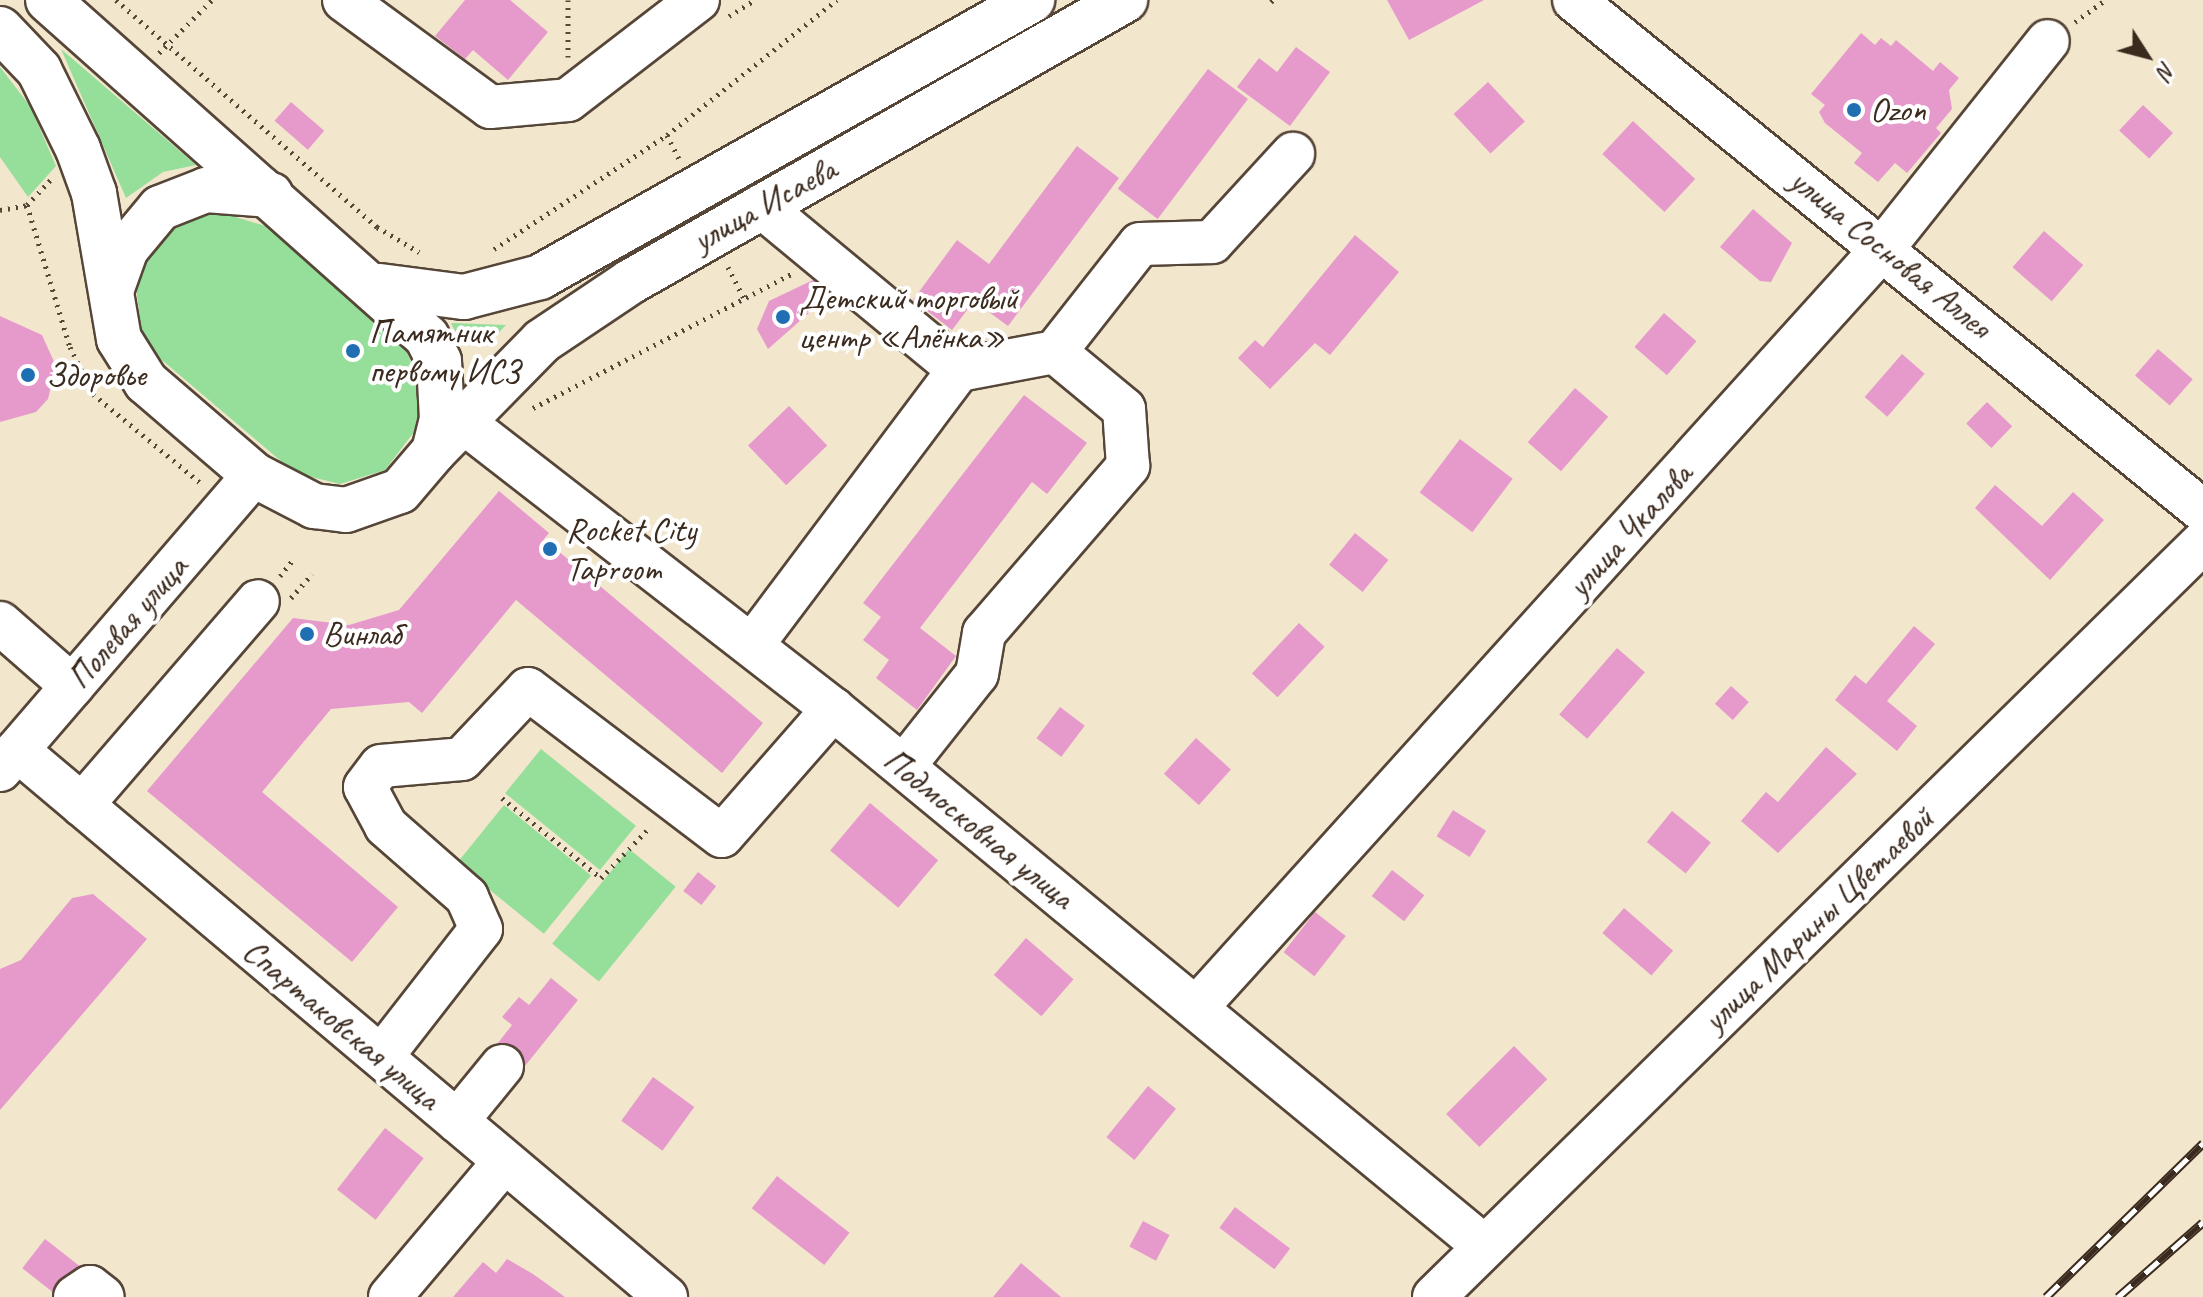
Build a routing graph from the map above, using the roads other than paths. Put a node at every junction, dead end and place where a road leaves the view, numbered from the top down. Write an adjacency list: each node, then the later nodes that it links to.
1 (48, 0): 10 (main road)
2 (344, 0): 3 (street)
3 (698, 0)
4 (1032, 0): 13 (main road, улица Исаева)
5 (1125, 0): 11 (main road, улица Исаева)
6 (1574, 0): 12 (street, улица Сосновая Аллея)
7 (0, 29): 14 (main road, улица Исаева)
8 (2048, 41): 12 (street, улица Чкалова)
9 (1293, 154): 15 (street)
10 (271, 195): 13 (main road); 14 (main road)
11 (761, 206): 16 (street); 17 (main road, улица Исаева)
12 (1884, 247): 19 (street, улица Сосновая Аллея); 29 (street, улица Чкалова)
13 (376, 285): 17 (main road)
14 (112, 288): 18 (main road, улица Исаева)
15 (1055, 352): 16 (street); 27 (street)
16 (959, 370): 23 (street)
17 (449, 436): 18 (main road, улица Исаева); 23 (street, Подмосковная улица)
18 (254, 475): 24 (street, Полевая улица)
19 (2203, 511)
20 (2203, 542): 34 (street, улица Марины Цветаевой)
21 (258, 601): 28 (street)
22 (0, 623): 24 (street)
23 (753, 644): 25 (street, Подмосковная улица)
24 (72, 686): 26 (street, Полевая улица)
25 (833, 709): 27 (street, Подмосковная улица); 30 (street)
26 (9, 760): 28 (street, Спартаковская улица)
27 (904, 766): 29 (street, Подмосковная улица)
28 (82, 805): 30 (street, Спартаковская улица)
29 (1197, 1007): 34 (street, Подмосковная улица)
30 (382, 1056): 32 (street, Спартаковская улица)
31 (502, 1066): 32 (street)
32 (457, 1121): 33 (street, Спартаковская улица)
33 (504, 1162): 37 (street); 38 (street, Спартаковская улица)
34 (1484, 1246): 39 (street, улица Марины Цветаевой)
35 (75, 1297): 36 (street)
36 (103, 1297)
37 (390, 1297)
38 (666, 1297)
39 (1434, 1297)

